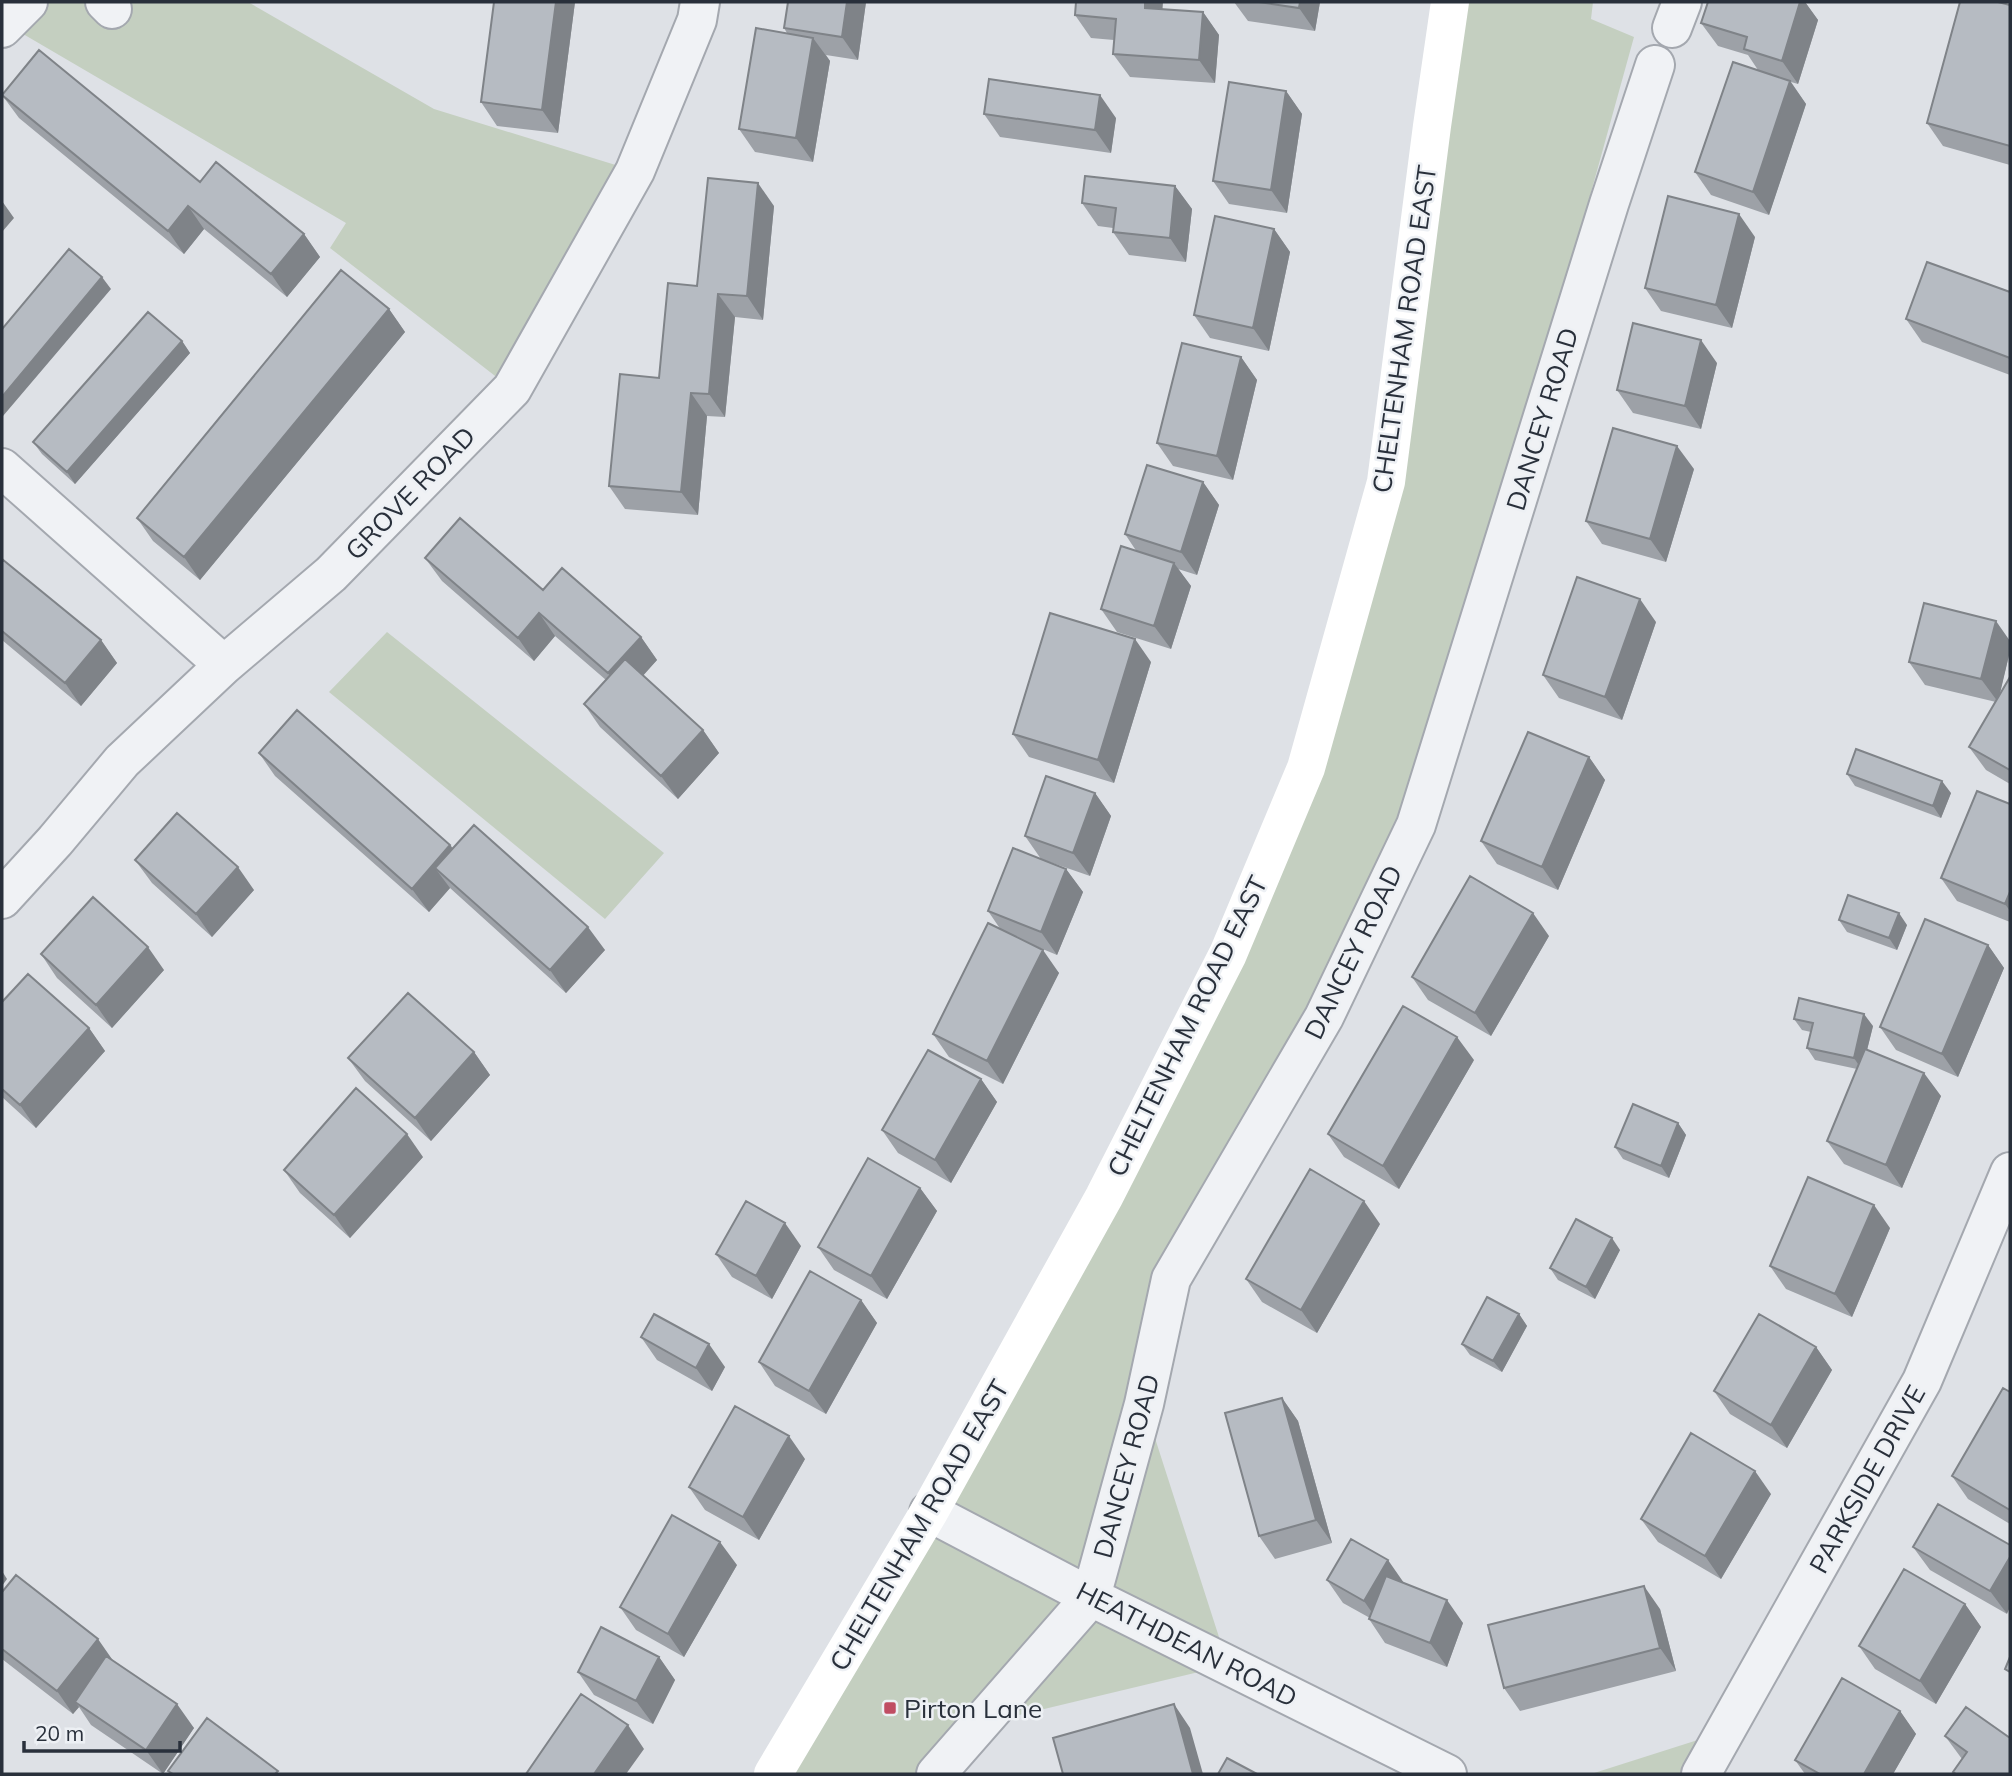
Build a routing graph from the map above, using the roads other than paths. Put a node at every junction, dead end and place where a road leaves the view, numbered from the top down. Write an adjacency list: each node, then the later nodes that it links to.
1 (28, 2): 4 (street)
2 (700, 2): 7 (street, GROVE ROAD)
3 (1450, 2): 10 (main road, CHELTENHAM ROAD EAST)
4 (2, 28)
5 (1655, 65): 11 (street, DANCEY ROAD)
6 (2, 468): 7 (street)
7 (224, 665): 8 (street, GROVE ROAD)
8 (2, 899)
9 (2010, 1172): 15 (street, PARKSIDE DRIVE)
10 (929, 1512): 11 (street, HEATHDEAN ROAD); 12 (main road, CHELTENHAM ROAD EAST)
11 (1091, 1597): 13 (street, DANCEY ROAD); 14 (street, HEATHDEAN ROAD)
12 (774, 1774)
13 (936, 1774)
14 (1447, 1774)
15 (1702, 1774)

